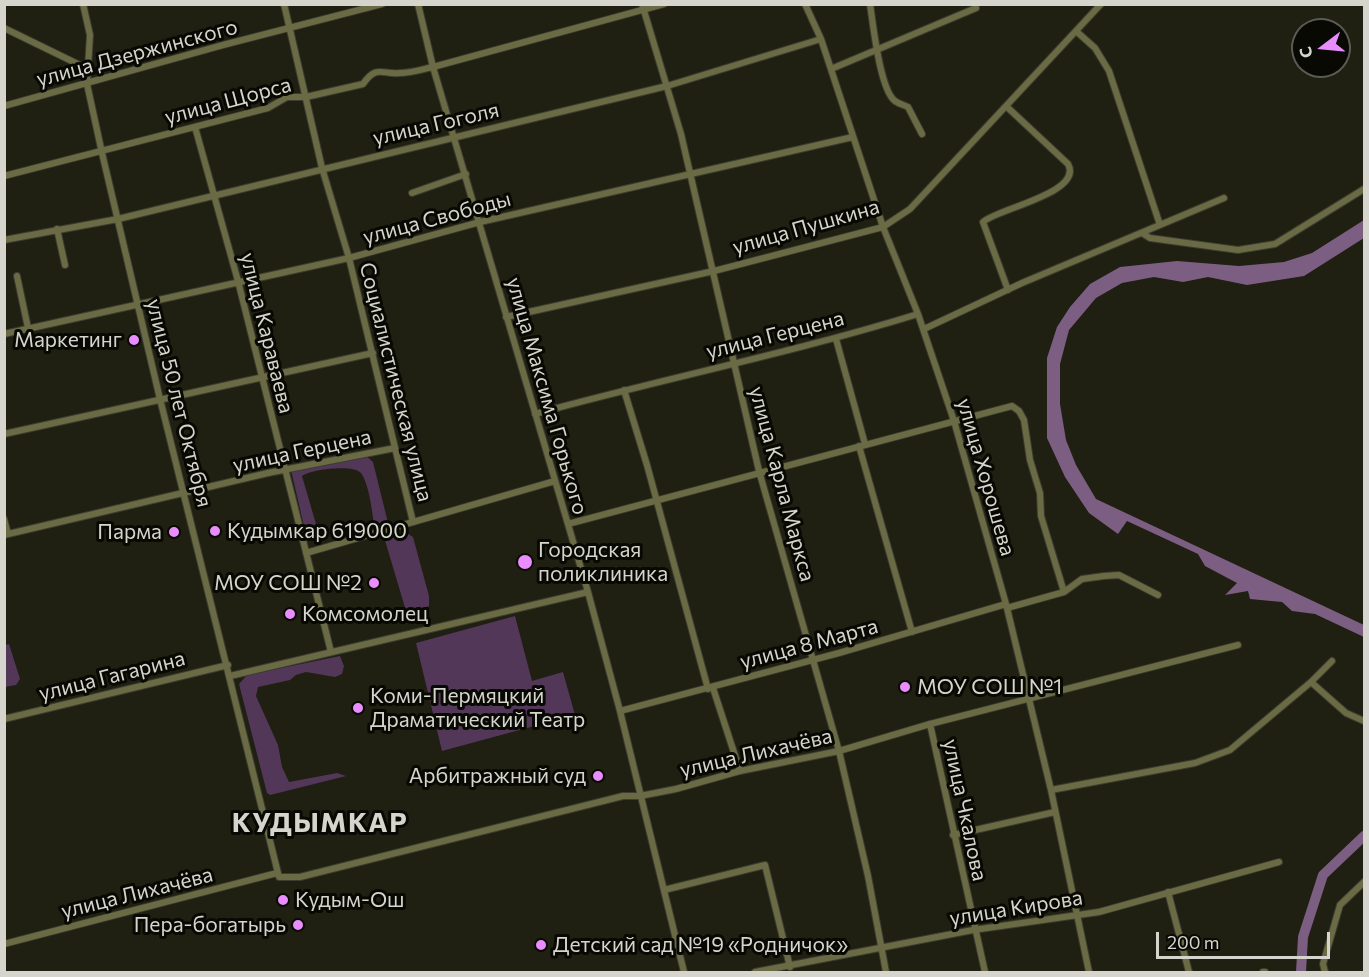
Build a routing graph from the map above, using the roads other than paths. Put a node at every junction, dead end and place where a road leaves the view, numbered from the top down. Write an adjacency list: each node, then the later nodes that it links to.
1 (83, 4): 18 (street, улица 50 лет Октября)
2 (284, 4): 12 (street, Социалистическая улица)
3 (382, 4): 12 (street, улица Дзержинского)
4 (418, 4): 16 (street, улица Максима Горького)
5 (664, 4): 9 (street, улица Щорса)
6 (805, 4): 14 (street, улица Хорошева)
7 (870, 4): 15 (street)
8 (1101, 4): 13 (street, улица Пушкина)
9 (643, 7): 16 (street, улица Щорса); 20 (street, улица Карла Маркса)
10 (976, 8): 15 (street)
11 (4, 27): 18 (street)
12 (290, 29): 19 (street, улица Дзержинского); 21 (street, Социалистическая улица)
13 (1076, 32): 23 (street, улица Пушкина); 39 (street)
14 (821, 39): 17 (street, улица Хорошева); 20 (street, улица Гоголя)
15 (877, 51): 17 (street); 25 (street)
16 (433, 67): 21 (street, улица Щорса); 26 (street, улица Максима Горького)
17 (831, 69): 27 (street, улица Хорошева)
18 (90, 70): 19 (street, улица 50 лет Октября)
19 (87, 84): 22 (street, улица Дзержинского); 28 (street, улица 50 лет Октября)
20 (667, 86): 26 (street, улица Гоголя); 31 (street, улица Карла Маркса)
21 (306, 97): 24 (street, улица Щорса); 29 (street, Социалистическая улица)
22 (4, 106)
23 (1006, 106): 40 (street, улица Пушкина); 49 (street)
24 (195, 127): 28 (street, улица Щорса); 35 (street, улица Караваева)
25 (922, 134)
26 (454, 136): 29 (street, улица Гоголя); 30 (street, улица Максима Горького)
27 (853, 137): 31 (street, улица Свободы); 40 (street, улица Хорошева)
28 (102, 153): 32 (street, улица Щорса); 37 (street, улица 50 лет Октября)
29 (322, 168): 35 (street, улица Гоголя); 44 (street, Социалистическая улица)
30 (466, 174): 34 (street); 38 (street, улица Максима Горького)
31 (691, 175): 38 (street, улица Свободы); 46 (street, улица Карла Маркса)
32 (4, 176)
33 (1365, 189): 42 (street)
34 (412, 193)
35 (213, 196): 37 (street, улица Гоголя); 48 (street, улица Караваева)
36 (1224, 198): 39 (street)
37 (118, 219): 41 (street, улица Гоголя); 50 (street, улица 50 лет Октября)
38 (480, 222): 44 (street, улица Свободы); 52 (street, улица Максима Горького)
39 (1160, 225): 42 (street)
40 (883, 226): 46 (street, улица Пушкина); 51 (street, улица Хорошева)
41 (57, 229): 43 (street, улица Гоголя); 45 (street)
42 (1142, 233): 49 (street)
43 (4, 240)
44 (349, 258): 48 (street, улица Свободы); 57 (street, Социалистическая улица)
45 (65, 266)
46 (714, 271): 52 (street, улица Пушкина); 58 (street, улица Карла Маркса)
47 (17, 276): 53 (street)
48 (238, 281): 50 (street, улица Свободы); 59 (street, улица Караваева)
49 (1008, 290): 54 (street)
50 (138, 303): 53 (street, улица Свободы); 61 (street, улица 50 лет Октября)
51 (918, 314): 54 (street, улица Хорошева); 56 (street, улица Герцена)
52 (506, 317): 62 (street, улица Максима Горького)
53 (28, 328): 55 (street, улица Свободы)
54 (924, 329): 63 (street, улица Хорошева)
55 (4, 334)
56 (836, 339): 58 (street, улица Герцена); 65 (street)
57 (373, 353): 59 (street); 66 (street, Социалистическая улица)
58 (734, 362): 60 (street, улица Герцена); 68 (street, улица Карла Маркса)
59 (261, 377): 61 (street); 67 (street, улица Караваева)
60 (624, 390): 62 (street, улица Герцена); 71 (street)
61 (160, 399): 64 (street); 70 (street, улица 50 лет Октября)
62 (535, 414): 69 (street, улица Максима Горького)
63 (954, 421): 65 (street); 78 (street); 80 (street, улица Хорошева)
64 (4, 434)
65 (862, 445): 68 (street); 81 (street)
66 (395, 448): 67 (street, улица Герцена); 73 (street, Социалистическая улица)
67 (285, 470): 70 (street, улица Герцена); 76 (street, улица Караваева)
68 (759, 471): 71 (street); 84 (street, улица Карла Маркса)
69 (555, 481): 73 (street); 74 (street, улица Максима Горького)
70 (184, 493): 75 (street, улица Герцена); 86 (street, улица 50 лет Октября)
71 (655, 502): 74 (street); 89 (street)
72 (4, 519): 75 (street)
73 (412, 522): 76 (street)
74 (568, 524): 77 (street, улица Максима Горького)
75 (6, 535)
76 (306, 553): 83 (street, улица Караваева)
77 (588, 592): 83 (street); 91 (street, улица Максима Горького)
78 (1064, 592): 79 (street, улица 8 Марта); 80 (street, улица 8 Марта)
79 (1158, 595)
80 (1006, 606): 81 (street, улица 8 Марта); 90 (street, улица Хорошева)
81 (912, 632): 84 (street, улица 8 Марта)
82 (1238, 645): 90 (street, улица Лихачёва)
83 (331, 652): 87 (street)
84 (813, 660): 89 (street, улица 8 Марта); 95 (street, улица Карла Маркса)
85 (1332, 661): 88 (street)
86 (228, 665): 87 (street, улица 50 лет Октября); 92 (street, улица Гагарина)
87 (230, 676): 102 (street, улица 50 лет Октября)
88 (1311, 682): 93 (street); 97 (street)
89 (711, 688): 91 (street, улица 8 Марта); 96 (street)
90 (1028, 699): 94 (street, улица Лихачёва); 97 (street, улица Хорошева)
91 (620, 711): 98 (street, улица Максима Горького)
92 (4, 719)
93 (1365, 721)
94 (930, 724): 95 (street, улица Лихачёва); 100 (street, улица Чкалова)
95 (839, 751): 96 (street, улица Лихачёва); 109 (street, улица Карла Маркса)
96 (740, 771): 98 (street, улица Лихачёва)
97 (1051, 790): 99 (street, улица Хорошева)
98 (640, 796): 102 (street, улица Лихачёва); 104 (street, улица Максима Горького)
99 (1055, 812): 100 (street); 106 (street, улица Хорошева)
100 (953, 835): 107 (street, улица Чкалова)
101 (1279, 862): 105 (street, улица Кирова)
102 (278, 875): 108 (street, улица Лихачёва)
103 (1365, 882): 117 (street)
104 (664, 890): 110 (street); 111 (street, улица Максима Горького)
105 (1168, 892): 106 (street, улица Кирова); 116 (street)
106 (1077, 915): 107 (street, улица Кирова); 115 (street, улица Хорошева)
107 (973, 930): 109 (street, улица Кирова); 114 (street, улица Чкалова)
108 (4, 944)
109 (880, 947): 110 (street, улица Кирова); 113 (street, улица Карла Маркса)
110 (790, 967): 112 (street, улица Кирова)
111 (684, 972)
112 (755, 972)
113 (886, 972)
114 (985, 972)
115 (1089, 972)
116 (1189, 972)
117 (1325, 972)

